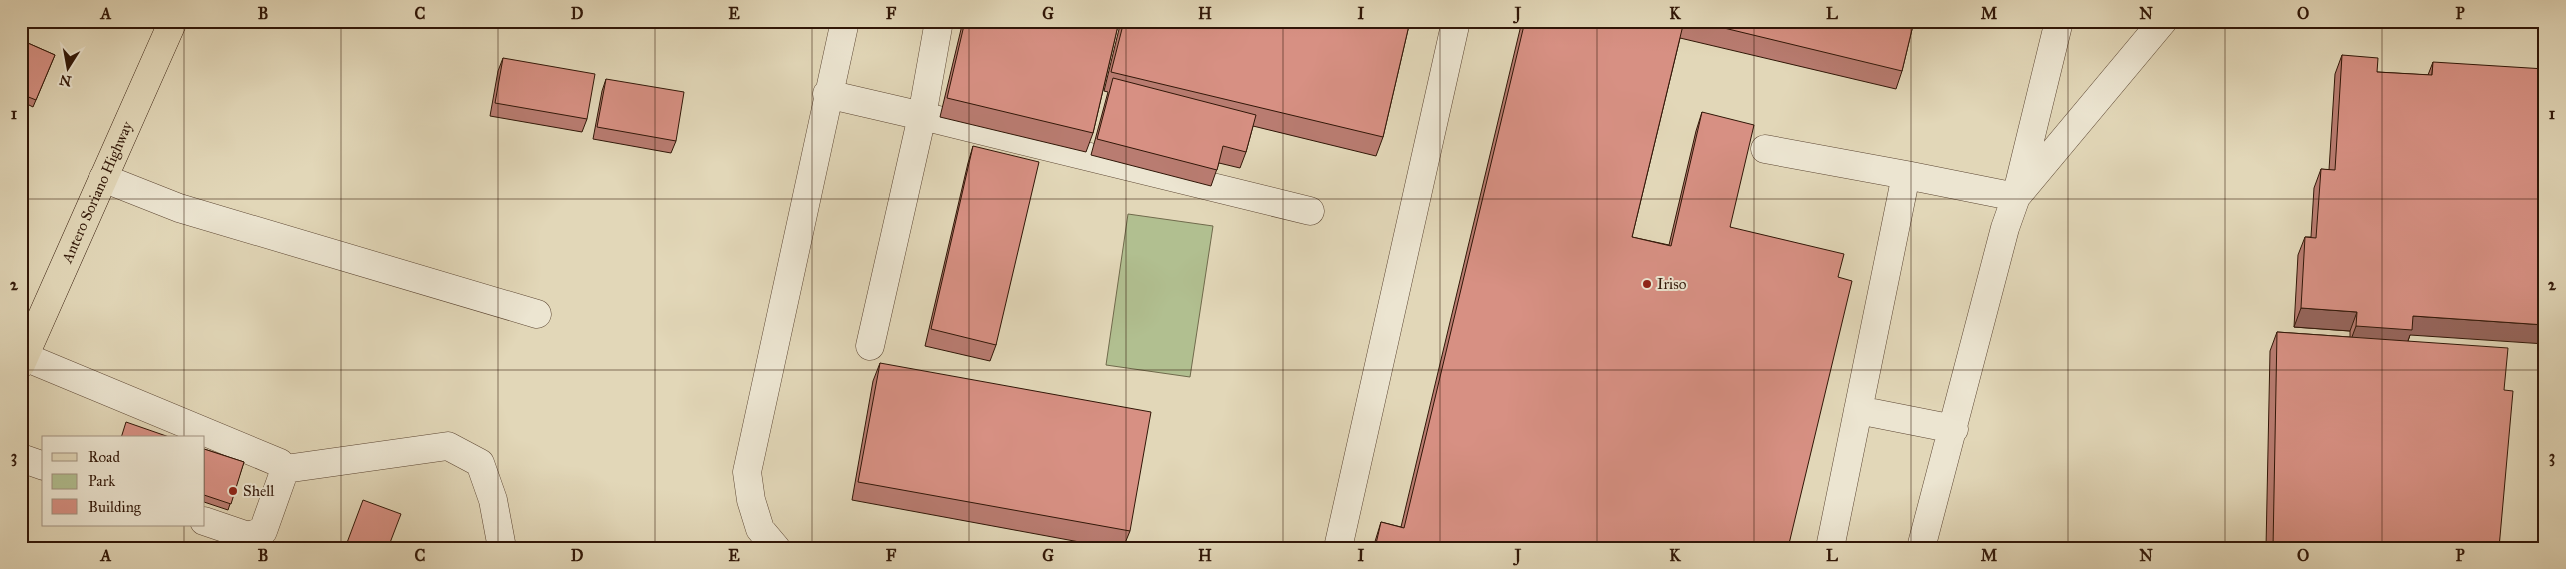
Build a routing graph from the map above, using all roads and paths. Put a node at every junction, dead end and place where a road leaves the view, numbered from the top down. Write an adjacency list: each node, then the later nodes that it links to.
1 (173, 21): 11 (main road, Antero Soriano Highway)
2 (845, 21): 7 (street)
3 (940, 21): 8 (street)
4 (1456, 21): 25 (street)
5 (2059, 21): 12 (street)
6 (2163, 21): 12 (street)
7 (827, 94): 8 (street); 24 (street)
8 (922, 116): 13 (street); 15 (street)
9 (1765, 149): 10 (street)
10 (1906, 176): 12 (street); 17 (street)
11 (104, 178): 14 (street); 16 (main road, Antero Soriano Highway)
12 (2016, 198): 18 (street)
13 (1310, 211)
14 (537, 314)
15 (870, 346)
16 (23, 360): 21 (street)
17 (1858, 410): 18 (street); 26 (street)
18 (1954, 429): 27 (street)
19 (21, 458): 20 (street)
20 (42, 465)
21 (286, 468): 22 (street); 23 (street)
22 (205, 521)
23 (502, 548)
24 (776, 548)
25 (1338, 548)
26 (1830, 548)
27 (1921, 548)

